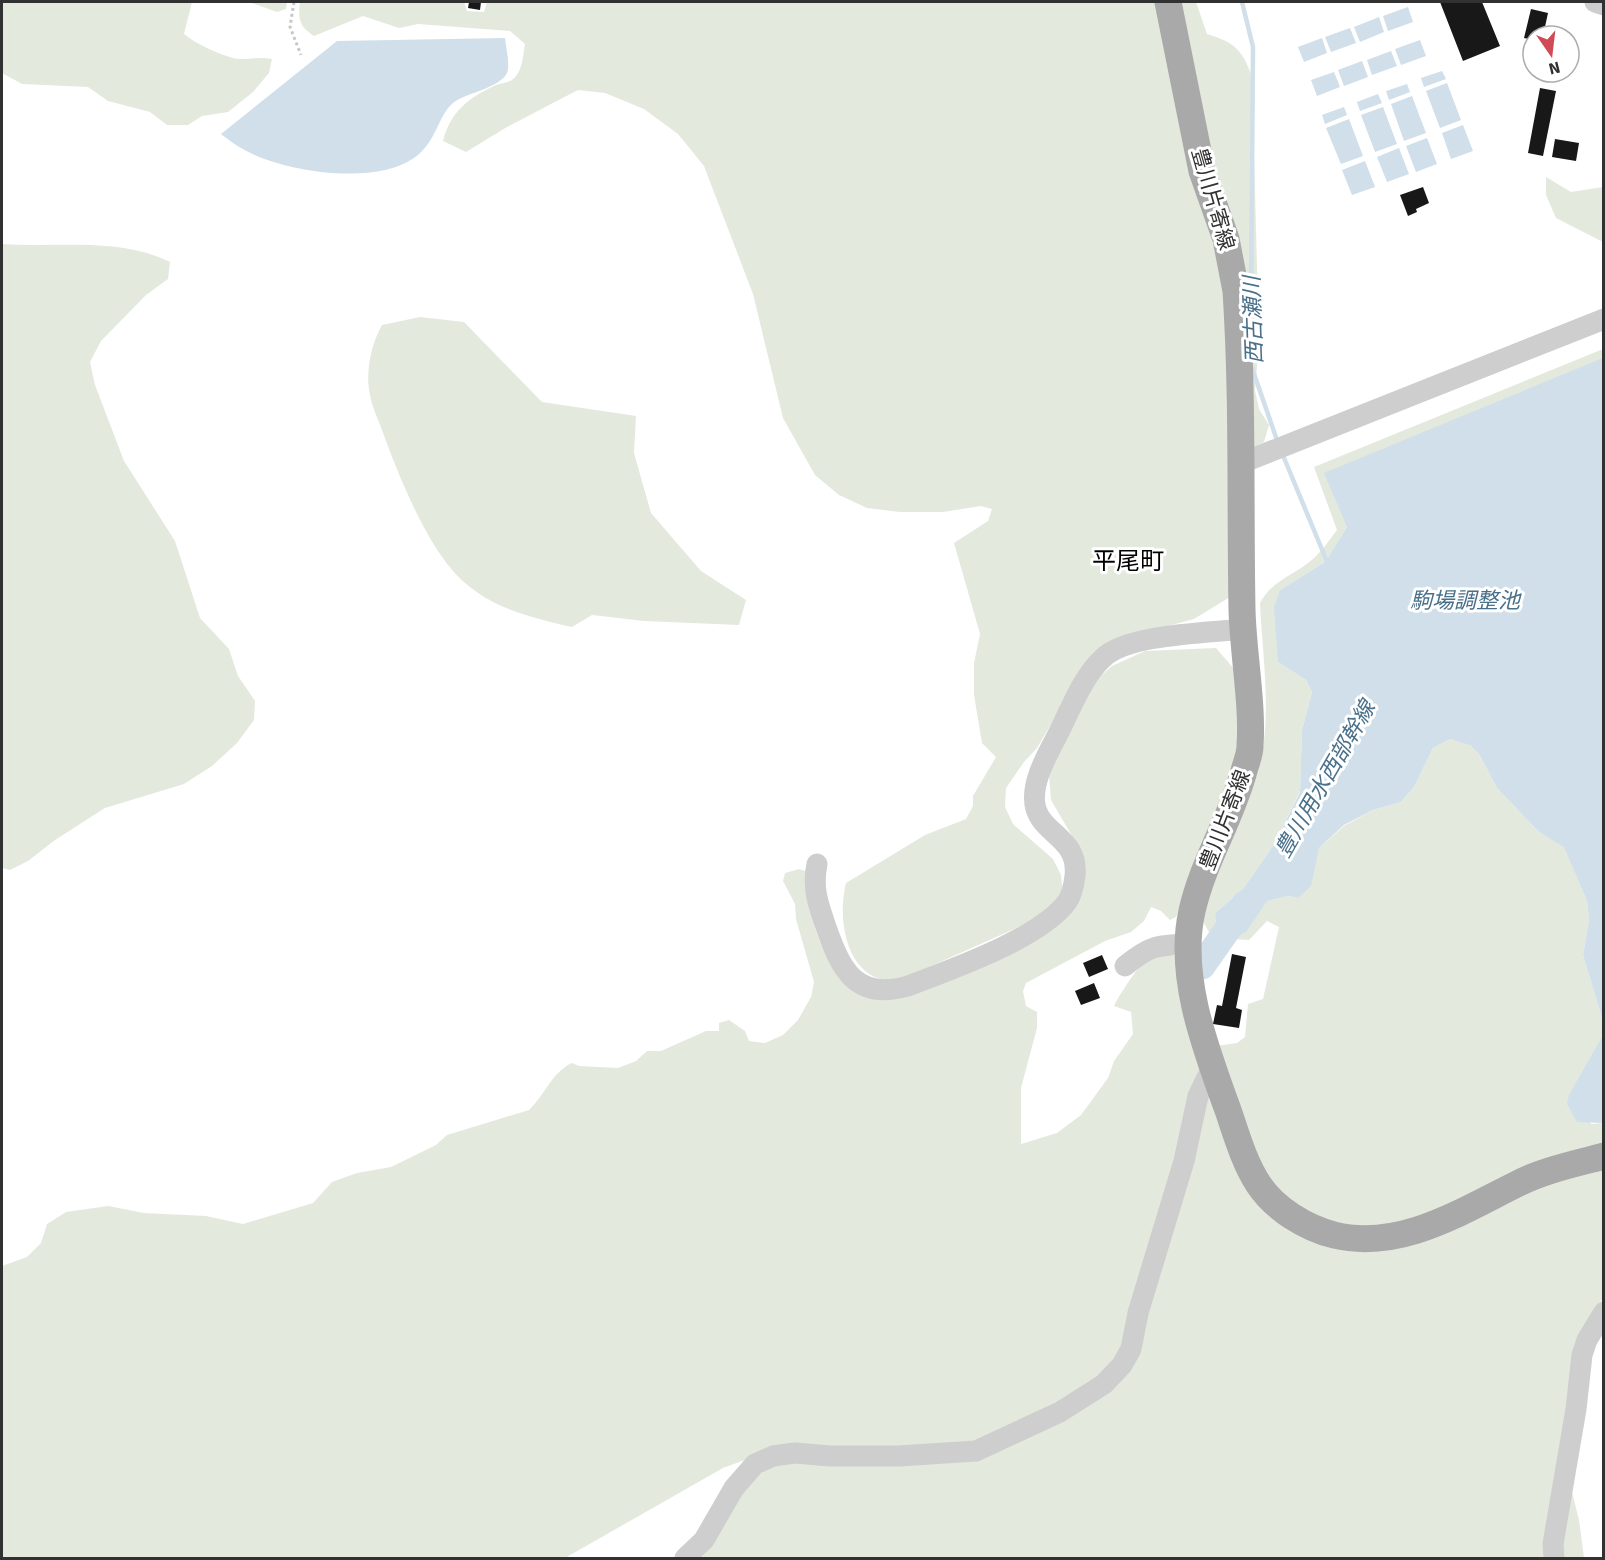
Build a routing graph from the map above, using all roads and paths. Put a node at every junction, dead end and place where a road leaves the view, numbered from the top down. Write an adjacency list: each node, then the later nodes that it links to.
1 (294, 2): 5 (path)
2 (1168, 2): 7 (main road, 豊川片寄線)
3 (1595, 2): 4 (street)
4 (1604, 5)
5 (301, 55)
6 (1604, 319): 7 (street)
7 (1239, 464): 8 (main road, 豊川片寄線)
8 (1243, 629): 9 (street); 10 (main road, 豊川片寄線)
9 (816, 864)
10 (1188, 944): 11 (street); 12 (main road, 豊川片寄線)
11 (1125, 966)
12 (1212, 1067): 13 (main road, 豊川片寄線); 15 (street)
13 (1604, 1155)
14 (1604, 1312): 16 (street)
15 (685, 1558)
16 (1554, 1558)

